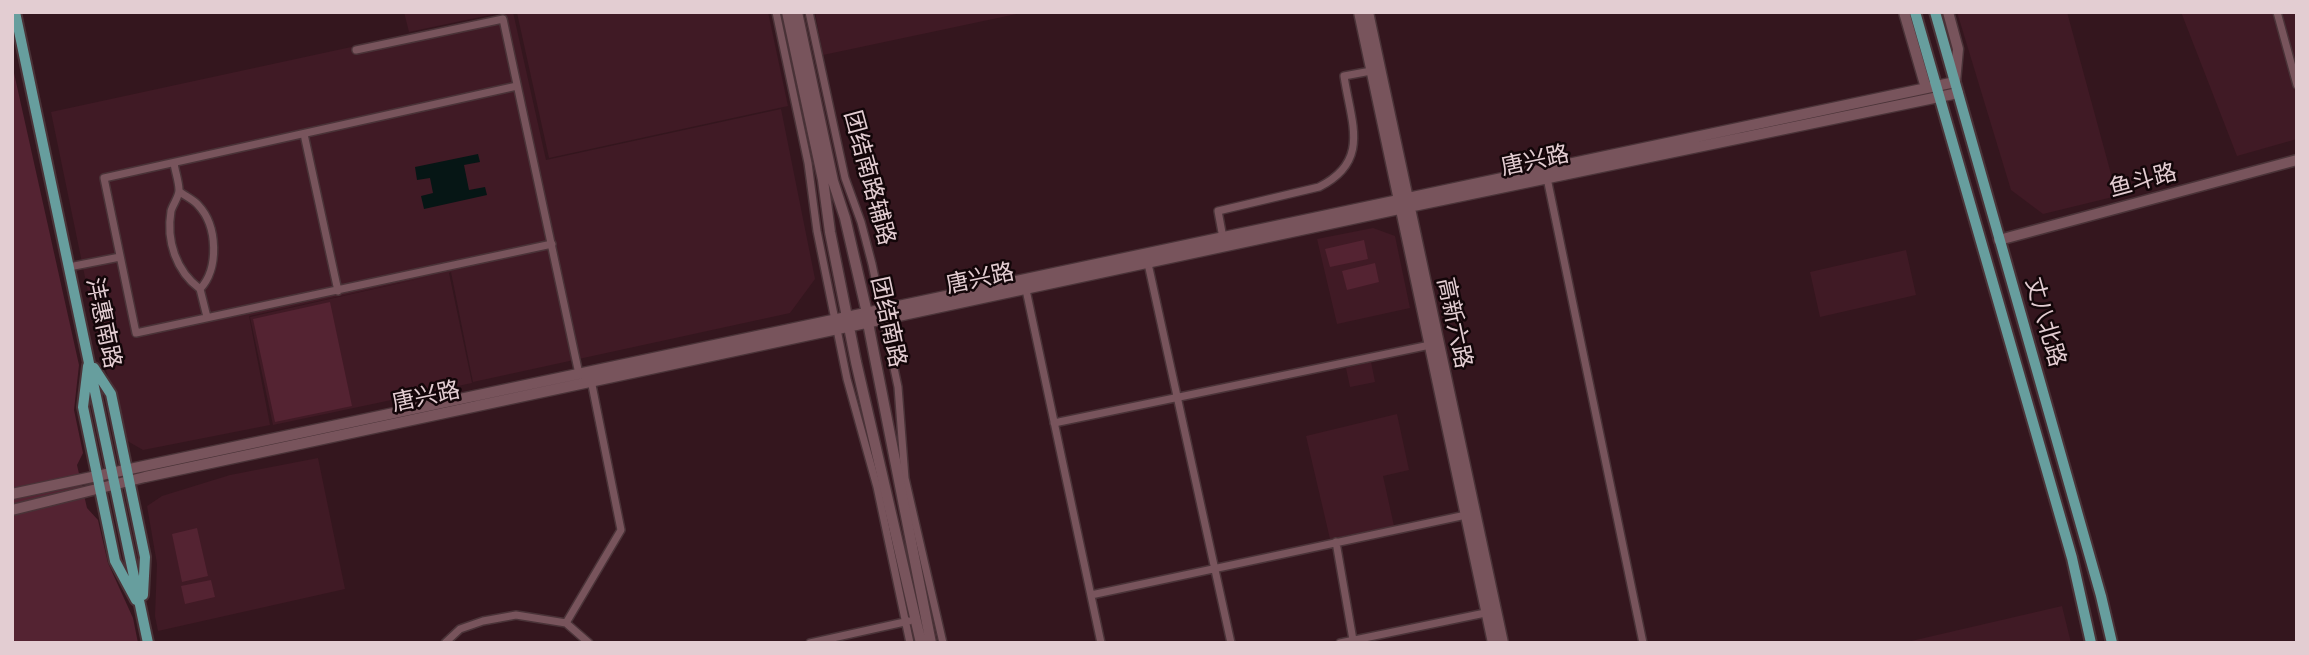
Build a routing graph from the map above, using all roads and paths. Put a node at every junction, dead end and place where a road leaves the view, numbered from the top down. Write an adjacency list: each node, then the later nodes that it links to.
1 (15, 12): 30 (main road, 沣惠南路)
2 (776, 12): 38 (street)
3 (787, 12): 37 (street, 团结南路)
4 (797, 12): 36 (street, 团结南路)
5 (808, 12): 34 (street, 团结南路辅路)
6 (1359, 12): 14 (street, 高新六路)
7 (1368, 12): 24 (street, 高新六路)
8 (1905, 12): 18 (street)
9 (1915, 12): 18 (main road, 丈八北路)
10 (1935, 12): 17 (main road, 丈八北路)
11 (1948, 12): 17 (street)
12 (2277, 12): 15 (street)
13 (356, 50): 16 (street)
14 (1371, 71): 24 (street, 高新六路); 25 (street)
15 (2297, 85)
16 (517, 86): 19 (street); 27 (street)
17 (1956, 88): 18 (street, 唐兴路); 26 (main road, 丈八北路)
18 (1934, 90): 22 (street, 唐兴路); 24 (street, 唐兴路); 72 (main road, 丈八北路)
19 (304, 134): 21 (street); 33 (street)
20 (2297, 160): 26 (street, 鱼斗路)
21 (174, 163): 23 (street); 28 (street)
22 (1547, 178): 24 (street, 唐兴路); 71 (street)
23 (180, 192): 32 (street); 32 (street)
24 (1404, 203): 25 (street, 唐兴路); 29 (street, 唐兴路); 39 (street, 高新六路); 53 (street, 高新六路)
25 (1223, 238): 29 (street, 唐兴路)
26 (1999, 240): 73 (main road, 丈八北路)
27 (552, 244): 33 (street); 41 (street)
28 (120, 257): 30 (street); 35 (street)
29 (1147, 259): 31 (street, 唐兴路); 42 (street)
30 (69, 267): 40 (main road, 沣惠南路)
31 (1025, 285): 34 (street, 唐兴路); 43 (street)
32 (200, 289): 35 (street)
33 (338, 290): 35 (street)
34 (882, 315): 36 (street, 唐兴路); 65 (street, 团结南路辅路)
35 (207, 317)
36 (868, 318): 37 (street, 唐兴路); 64 (street, 团结南路)
37 (848, 322): 38 (street, 唐兴路); 55 (street, 团结南路)
38 (836, 325): 41 (street, 唐兴路); 55 (street)
39 (1430, 345): 42 (street); 49 (street, 高新六路)
40 (89, 358): 44 (main road); 45 (main road, 沣惠南路); 46 (main road)
41 (587, 376): 44 (street, 唐兴路); 56 (street)
42 (1178, 397): 43 (street); 51 (street)
43 (1054, 423): 52 (street)
44 (128, 476): 45 (street, 唐兴路); 54 (main road)
45 (114, 479): 46 (street, 唐兴路); 54 (main road, 沣惠南路)
46 (99, 482): 47 (street, 唐兴路); 48 (street, 唐兴路); 54 (main road)
47 (12, 494)
48 (12, 510)
49 (1466, 515): 50 (street); 53 (street, 高新六路)
50 (1336, 542): 51 (street); 57 (street)
51 (1214, 568): 52 (street); 67 (street)
52 (1091, 595): 66 (street)
53 (1491, 611): 57 (street); 69 (street, 高新六路); 70 (street, 高新六路)
54 (142, 612): 58 (main road, 沣惠南路)
55 (911, 620): 61 (street); 62 (street); 63 (street, 团结南路)
56 (566, 623): 59 (street); 60 (street)
57 (1353, 640): 68 (street)
58 (148, 643)
59 (445, 643)
60 (589, 643)
61 (810, 643)
62 (910, 643)
63 (921, 643)
64 (931, 643)
65 (943, 643)
66 (1101, 643)
67 (1231, 643)
68 (1340, 643)
69 (1493, 643)
70 (1503, 643)
71 (1643, 643)
72 (2091, 643)
73 (2112, 643)

